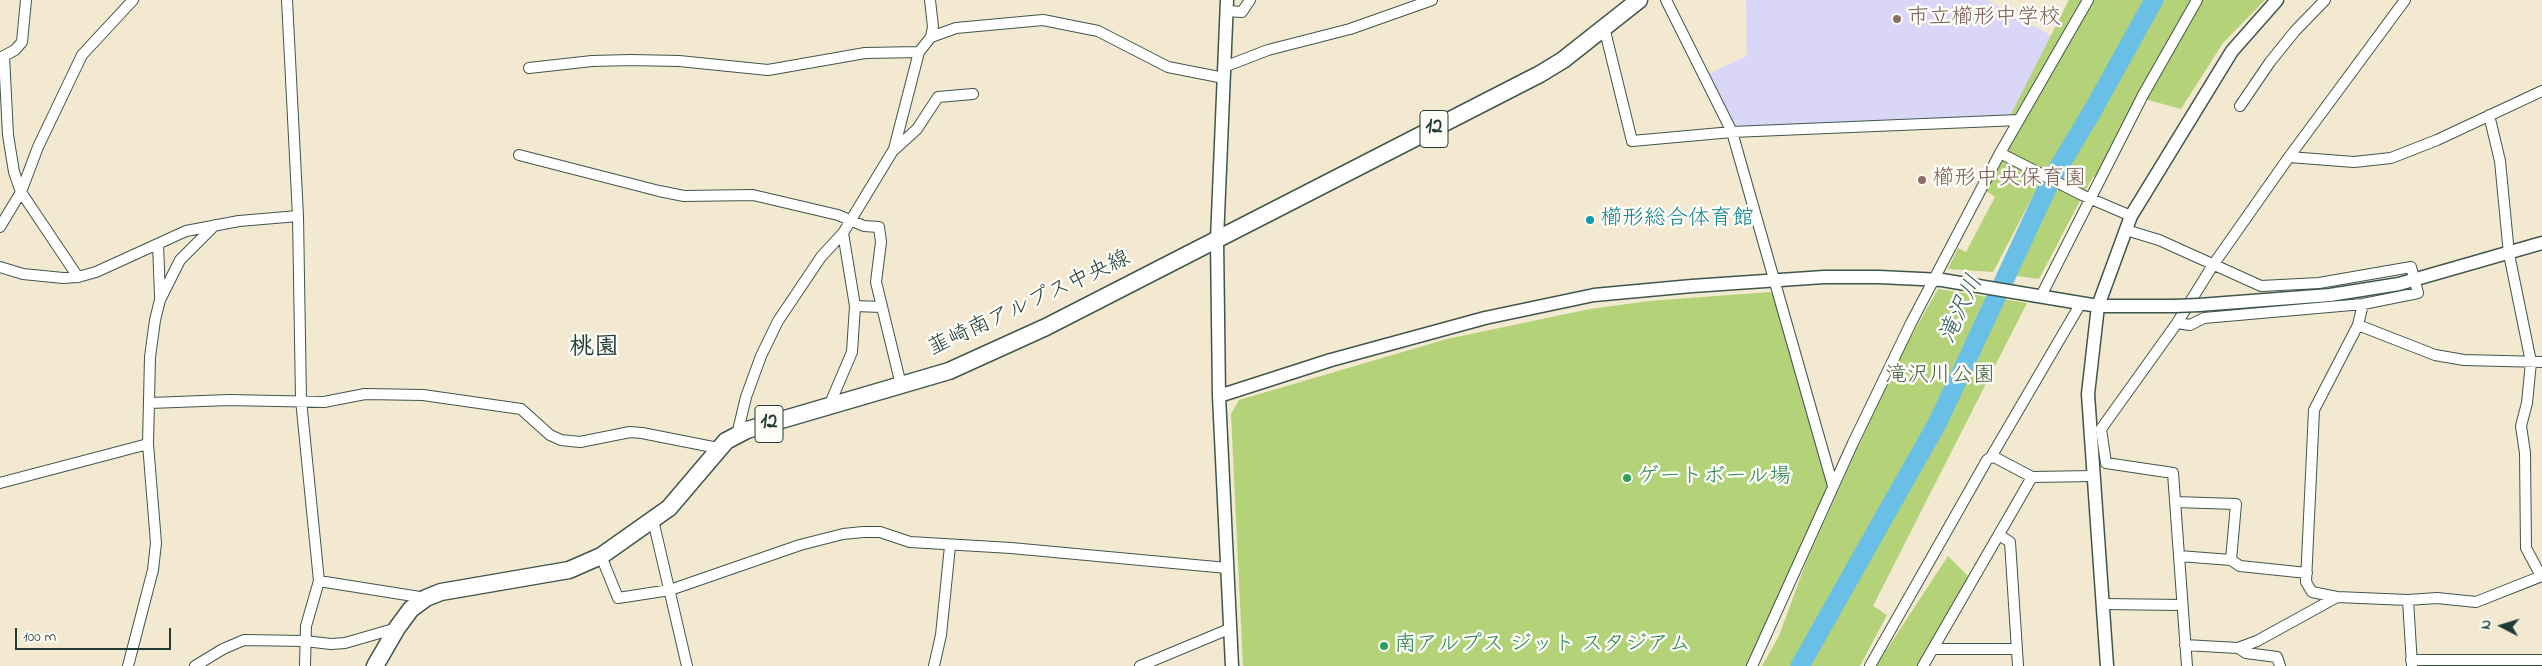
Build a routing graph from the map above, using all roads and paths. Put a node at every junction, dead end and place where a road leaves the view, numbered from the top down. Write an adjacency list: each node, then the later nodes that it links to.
1 (26, 0): 18 (street)
2 (134, 0): 31 (street)
3 (287, 0): 33 (street)
4 (930, 0): 16 (street)
5 (1250, 0): 14 (street)
6 (1432, 0): 20 (street)
7 (1639, 0): 15 (main road, 韮崎南アルプス中央線 / 12)
8 (1666, 0): 26 (street)
9 (2088, 0): 25 (street)
10 (2197, 0): 32 (street)
11 (2277, 0): 34 (street)
12 (2326, 0): 23 (street)
13 (2405, 0): 30 (street)
14 (1227, 6): 20 (street)
15 (1604, 27): 26 (street); 40 (main road, 韮崎南アルプス中央線 / 12)
16 (930, 37): 17 (street); 20 (street)
17 (920, 52): 19 (street); 27 (street)
18 (2, 57): 31 (street)
19 (529, 68)
20 (1224, 72): 40 (street)
21 (2542, 91): 24 (street)
22 (973, 94): 27 (street)
23 (2240, 106)
24 (2489, 115): 30 (street); 43 (street)
25 (2019, 120): 26 (street); 28 (street)
26 (1732, 132): 47 (street)
27 (894, 149): 35 (street)
28 (2000, 153): 32 (street); 48 (street)
29 (519, 155): 35 (street)
30 (2289, 157): 44 (street)
31 (21, 192): 37 (street); 46 (street)
32 (2086, 196): 34 (street); 50 (street)
33 (298, 216): 36 (street); 63 (street)
34 (2131, 216): 38 (street)
35 (851, 220): 39 (street); 56 (street)
36 (215, 224): 42 (street); 51 (street)
37 (0, 227)
38 (2126, 230): 44 (street); 55 (street)
39 (843, 233): 54 (street); 66 (street)
40 (1217, 240): 61 (main road, 韮崎南アルプス中央線 / 12); 62 (street)
41 (2542, 243): 43 (street)
42 (158, 244): 46 (street); 51 (street)
43 (2508, 254): 49 (street); 59 (street)
44 (2213, 264): 49 (street); 57 (street)
45 (0, 267): 46 (street)
46 (78, 277)
47 (1775, 280): 48 (street); 62 (street); 73 (street)
48 (1938, 280): 50 (street); 73 (street)
49 (2415, 280): 53 (street); 55 (street, bridge)
50 (2036, 295): 52 (street)
51 (160, 300): 64 (street)
52 (2081, 303): 55 (street); 69 (street)
53 (2363, 304): 57 (street); 58 (street)
54 (854, 306): 56 (street); 65 (street)
55 (2098, 306): 70 (street)
56 (882, 307): 61 (street)
57 (2177, 323): 74 (street)
58 (2358, 325): 59 (street); 82 (street)
59 (2531, 362): 60 (street); 83 (street)
60 (2542, 362)
61 (901, 385): 65 (main road, 韮崎南アルプス中央線 / 12)
62 (1219, 396): 81 (street)
63 (301, 400): 64 (street); 68 (street); 84 (street)
64 (150, 403): 67 (street)
65 (829, 406): 66 (main road, 韮崎南アルプス中央線 / 12)
66 (738, 435): 68 (main road, 韮崎南アルプス中央線 / 12)
67 (148, 444): 72 (street); 100 (street)
68 (718, 448): 75 (main road, 韮崎南アルプス中央線 / 12)
69 (1991, 457): 71 (street); 109 (street)
70 (2094, 476): 71 (street); 89 (street)
71 (2032, 478): 76 (street)
72 (0, 483)
73 (1833, 486): 108 (street)
74 (2175, 502): 79 (street); 80 (street)
75 (652, 520): 78 (main road, 韮崎南アルプス中央線 / 12); 85 (street)
76 (1999, 535): 96 (street); 97 (street)
77 (950, 546): 81 (street); 85 (street); 105 (street)
78 (601, 556): 85 (street); 87 (main road, 韮崎南アルプス中央線 / 12)
79 (2179, 556): 80 (street); 90 (street)
80 (2231, 560): 82 (street)
81 (1227, 568): 92 (street)
82 (2307, 573): 86 (street)
83 (2541, 576): 88 (street)
84 (319, 581): 87 (street); 93 (street)
85 (670, 590): 104 (street)
86 (2337, 597): 88 (street); 95 (street)
87 (426, 598): 91 (main road, 韮崎南アルプス中央線 / 12)
88 (2408, 600): 99 (street)
89 (2103, 604): 90 (street); 112 (street)
90 (2182, 605): 94 (street)
91 (397, 628): 93 (street); 103 (main road, 韮崎南アルプス中央線 / 12)
92 (1229, 628): 106 (street); 107 (street)
93 (305, 641): 101 (street); 102 (street)
94 (2185, 645): 95 (street); 113 (street)
95 (2238, 648): 114 (street)
96 (1932, 649): 97 (street); 110 (street)
97 (2017, 649): 111 (street)
98 (2542, 660): 99 (street)
99 (2411, 663)
100 (128, 666)
101 (195, 666)
102 (305, 666)
103 (375, 666)
104 (686, 666)
105 (934, 666)
106 (1140, 666)
107 (1232, 666)
108 (1752, 666)
109 (1870, 666)
110 (1923, 666)
111 (2018, 666)
112 (2107, 666)
113 (2187, 666)
114 (2280, 666)

